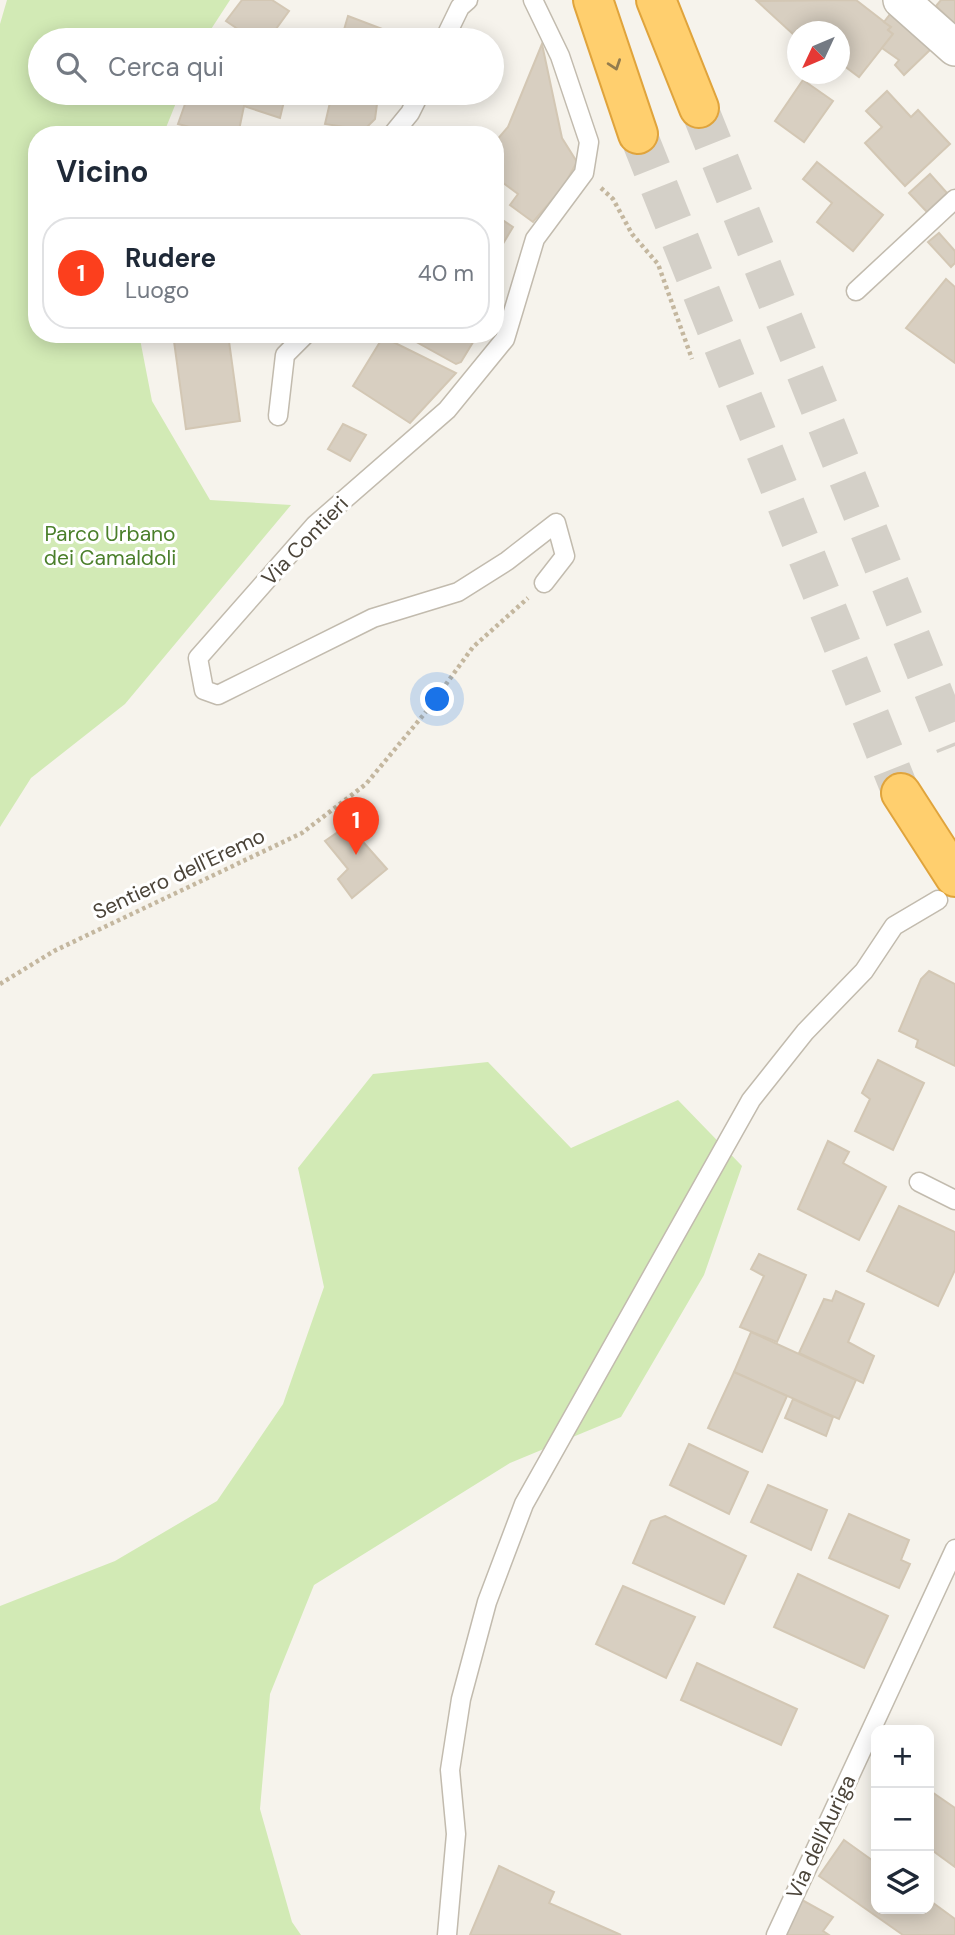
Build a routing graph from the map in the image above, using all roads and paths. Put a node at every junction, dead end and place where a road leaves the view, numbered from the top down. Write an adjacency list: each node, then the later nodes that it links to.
1 (468, 0): 6 (lane)
2 (533, 0): 14 (lane, Via Contieri)
3 (593, 0): 13 (highway, one-way to 13)
4 (656, 0): 9 (highway)
5 (901, 0): 7 (street)
6 (450, 28)
7 (955, 48)
8 (414, 105): 10 (lane)
9 (699, 108)
10 (410, 113): 11 (lane); 12 (lane)
11 (391, 126)
12 (399, 126)
13 (638, 134)
14 (584, 173): 17 (lane, Via Contieri); 20 (path)
15 (955, 199): 16 (lane)
16 (856, 291)
17 (504, 340)
18 (297, 343): 21 (lane)
19 (502, 343): 22 (lane, Via Contieri)
20 (692, 359)
21 (278, 416)
22 (544, 583): 25 (path, Sentiero dell'Eremo)
23 (901, 793): 24 (highway)
24 (943, 876): 29 (lane)
25 (0, 985)
26 (919, 1182): 27 (lane)
27 (955, 1200)
28 (955, 1549): 30 (lane, Via dell'Auriga)
29 (447, 1935)
30 (776, 1935)

